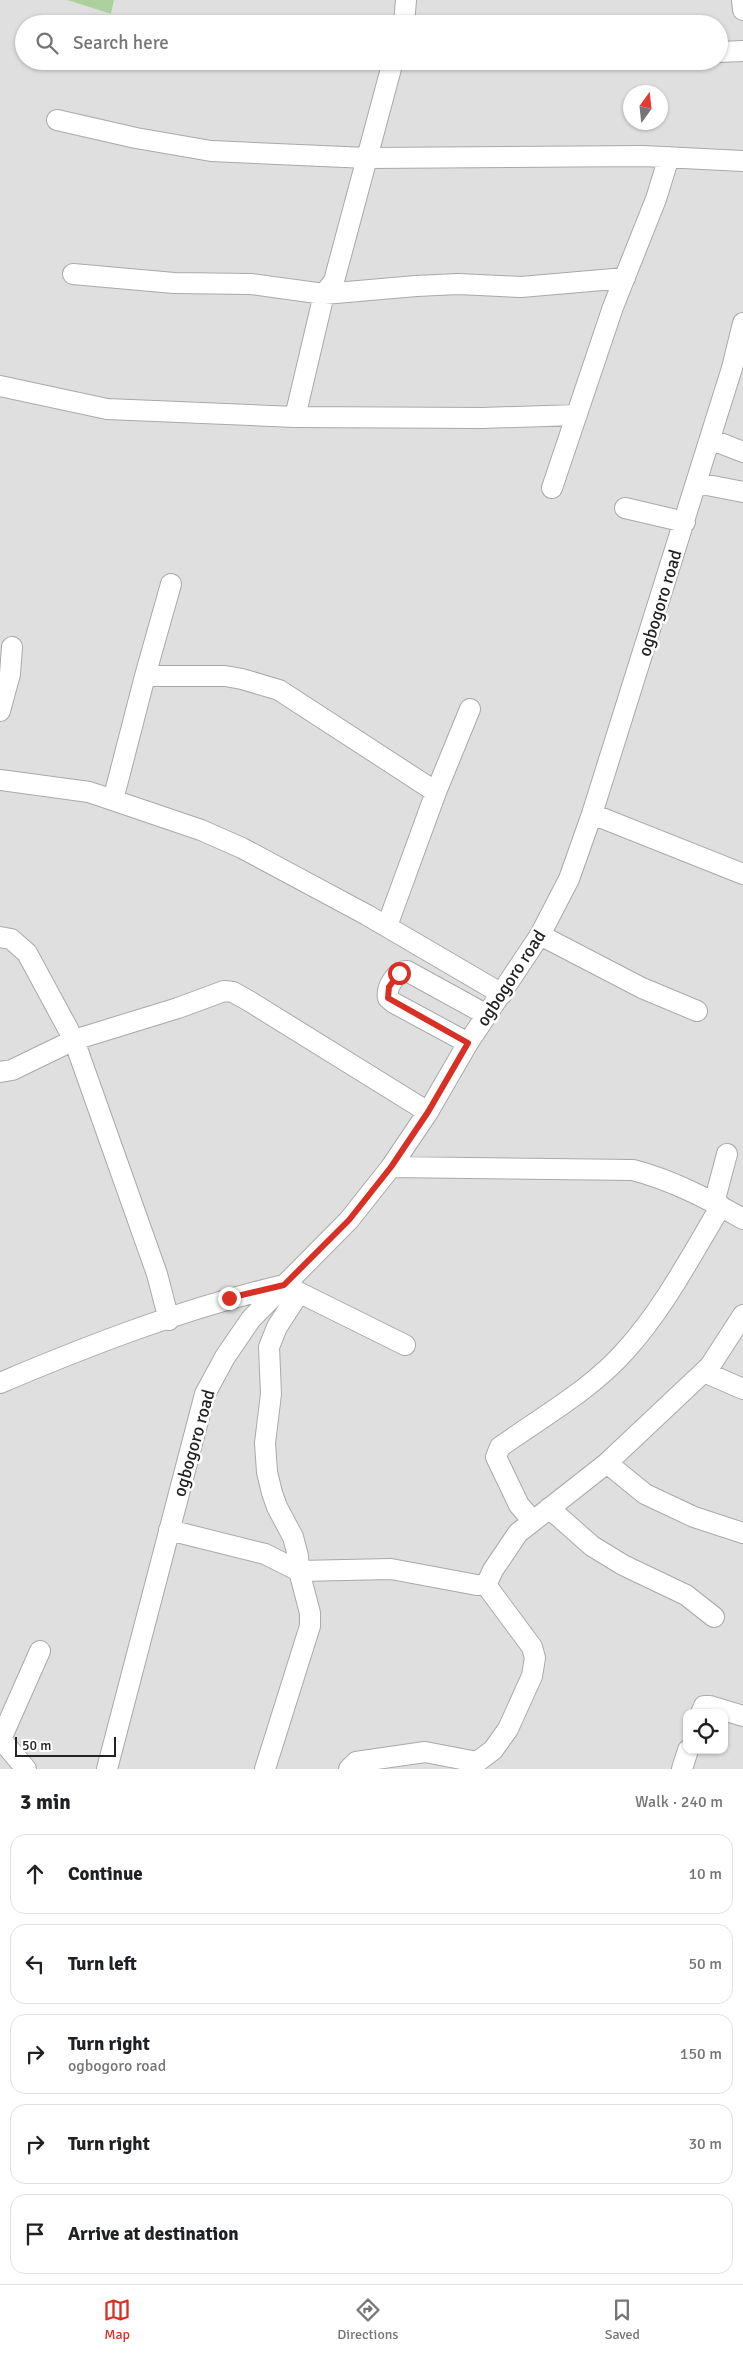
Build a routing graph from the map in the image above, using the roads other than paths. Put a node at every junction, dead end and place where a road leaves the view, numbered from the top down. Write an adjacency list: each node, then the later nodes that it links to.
1 (406, 0): 4 (street)
2 (742, 0): 3 (street)
3 (743, 10)
4 (405, 15)
5 (728, 52): 6 (street)
6 (743, 52)
7 (391, 70): 10 (street)
8 (57, 120): 10 (street)
9 (669, 157): 10 (street); 11 (street); 13 (street)
10 (367, 158): 14 (street)
11 (743, 161)
12 (73, 274): 14 (street)
13 (625, 278): 14 (street); 18 (street)
14 (333, 289): 19 (street)
15 (743, 323): 16 (street, ogbogoro road)
16 (738, 370): 20 (street, ogbogoro road)
17 (0, 386): 19 (street)
18 (578, 415): 19 (street); 23 (street)
19 (295, 417)
20 (710, 439): 21 (street); 22 (street, ogbogoro road)
21 (743, 452)
22 (697, 482): 24 (street); 26 (street, ogbogoro road)
23 (552, 488)
24 (743, 492)
25 (625, 508): 26 (street)
26 (685, 522): 35 (street, ogbogoro road)
27 (171, 584): 29 (street)
28 (12, 647): 31 (street)
29 (145, 676): 33 (street); 34 (street)
30 (470, 709): 33 (street)
31 (0, 711)
32 (0, 780): 34 (street)
33 (436, 792): 37 (street)
34 (113, 800): 37 (street)
35 (592, 814): 36 (street); 38 (street, ogbogoro road)
36 (743, 874)
37 (386, 926): 40 (street)
38 (540, 935): 40 (street, ogbogoro road); 41 (street)
39 (0, 937): 43 (street)
40 (502, 994): 42 (street, ogbogoro road)
41 (696, 1011)
42 (487, 1015): 44 (street, ogbogoro road); 44 (street)
43 (74, 1040): 45 (street); 46 (street); 53 (street)
44 (468, 1043): 46 (street, ogbogoro road)
45 (0, 1072)
46 (428, 1112): 48 (street, ogbogoro road)
47 (727, 1154): 49 (street)
48 (391, 1167): 49 (street); 51 (street, ogbogoro road)
49 (717, 1205): 50 (street); 60 (street)
50 (743, 1218)
51 (291, 1289): 53 (street); 54 (street); 61 (street, ogbogoro road); 63 (street)
52 (743, 1315): 55 (street)
53 (169, 1320): 56 (street)
54 (405, 1345)
55 (704, 1372): 57 (street); 58 (street)
56 (0, 1384)
57 (743, 1388)
58 (607, 1463): 59 (street); 62 (street)
59 (549, 1508): 60 (street); 65 (street)
60 (532, 1520): 64 (street)
61 (169, 1530): 63 (street); 74 (street, ogbogoro road)
62 (743, 1533)
63 (299, 1571): 64 (street); 75 (street)
64 (486, 1584): 76 (street)
65 (714, 1617)
66 (40, 1651): 71 (street)
67 (703, 1709): 68 (street)
68 (720, 1709)
69 (728, 1711): 70 (street)
70 (743, 1716)
71 (0, 1739): 73 (street)
72 (687, 1754): 77 (street)
73 (26, 1769)
74 (107, 1769)
75 (265, 1769)
76 (350, 1769)
77 (682, 1769)

